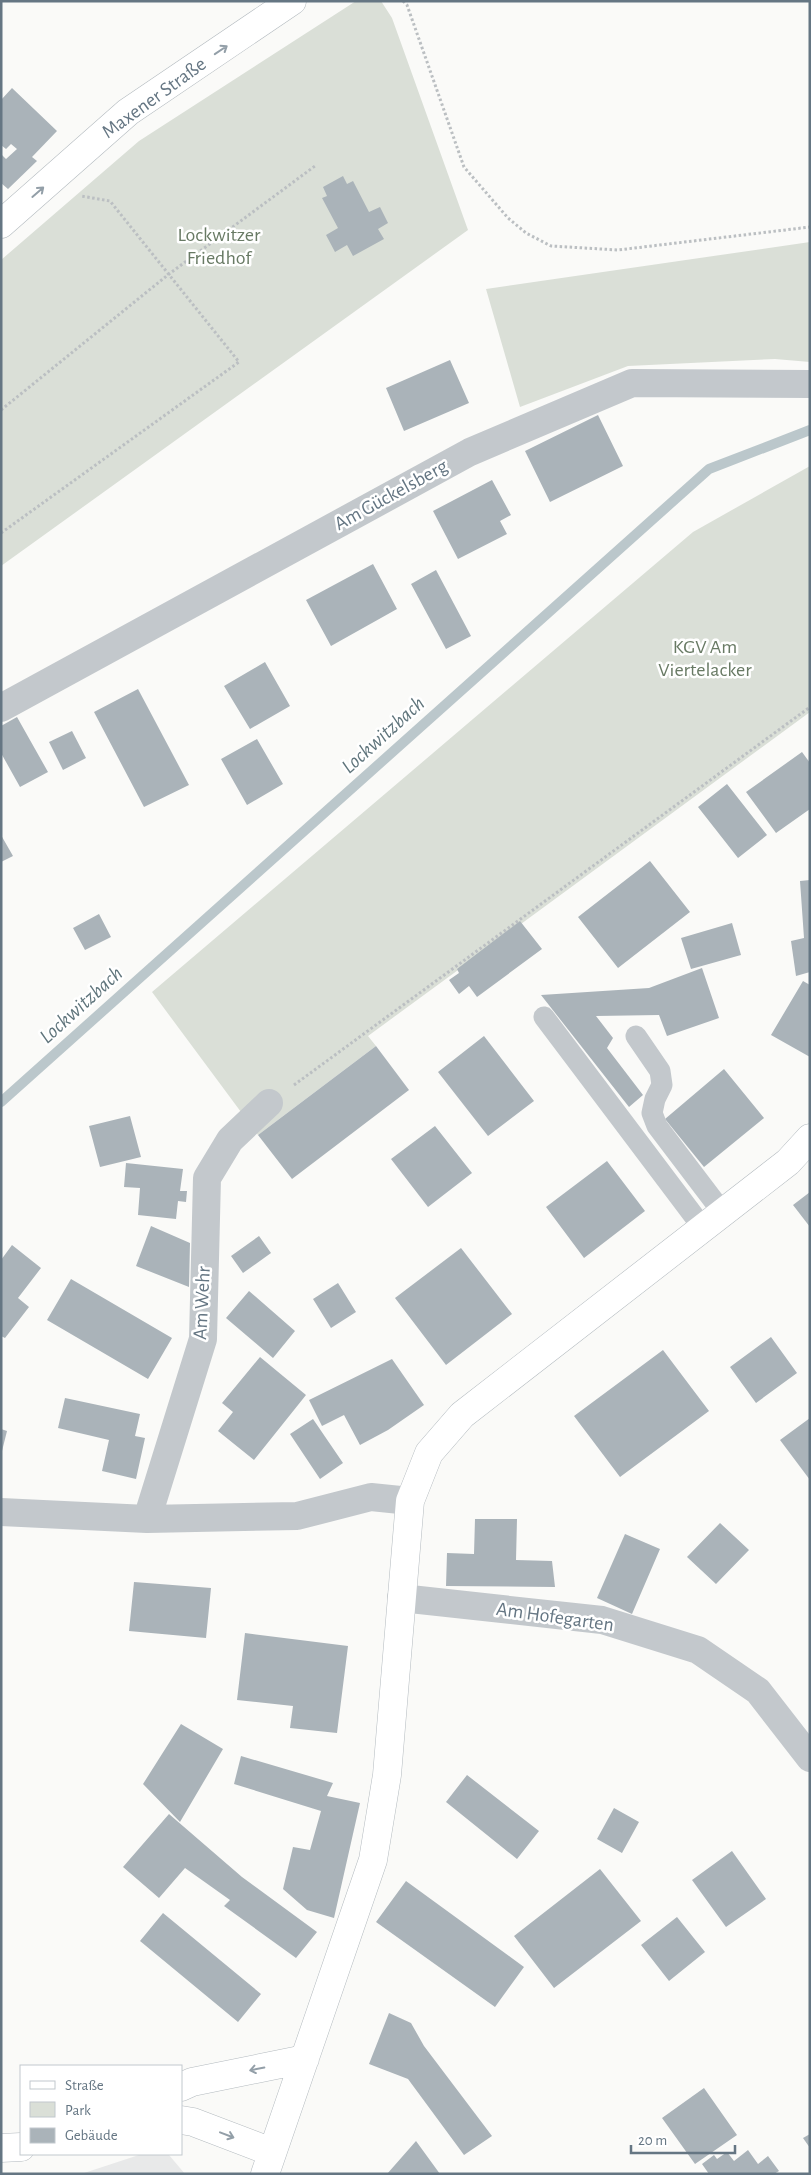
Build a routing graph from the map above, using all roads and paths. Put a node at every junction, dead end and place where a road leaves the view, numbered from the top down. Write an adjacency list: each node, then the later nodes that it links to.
1 (292, 1): 4 (main road, Maxener Straße, one-way to 1)
2 (403, 1): 6 (path)
3 (315, 166): 7 (path)
4 (58, 174): 5 (main road, Maxener Straße, one-way to 4); 7 (path)
5 (1, 224)
6 (810, 227)
7 (169, 274): 9 (path); 10 (path)
8 (810, 384): 12 (street, Am Gückelsberg)
9 (1, 410)
10 (1, 534)
11 (810, 707): 15 (path)
12 (1, 708)
13 (544, 1017): 17 (lane)
14 (636, 1036): 17 (lane)
15 (270, 1103): 20 (street, Am Wehr)
16 (810, 1138): 17 (main road)
17 (713, 1221): 18 (main road)
18 (410, 1501): 20 (street); 21 (main road)
19 (1, 1512): 20 (street)
20 (148, 1519)
21 (401, 1598): 22 (street, Am Hofegarten); 23 (main road)
22 (810, 1758)
23 (305, 2059): 24 (main road, one-way to 24); 28 (main road)
24 (182, 2087)
25 (182, 2120): 28 (main road, one-way to 28)
26 (20, 2147): 27 (main road)
27 (1, 2148)
28 (269, 2163)

